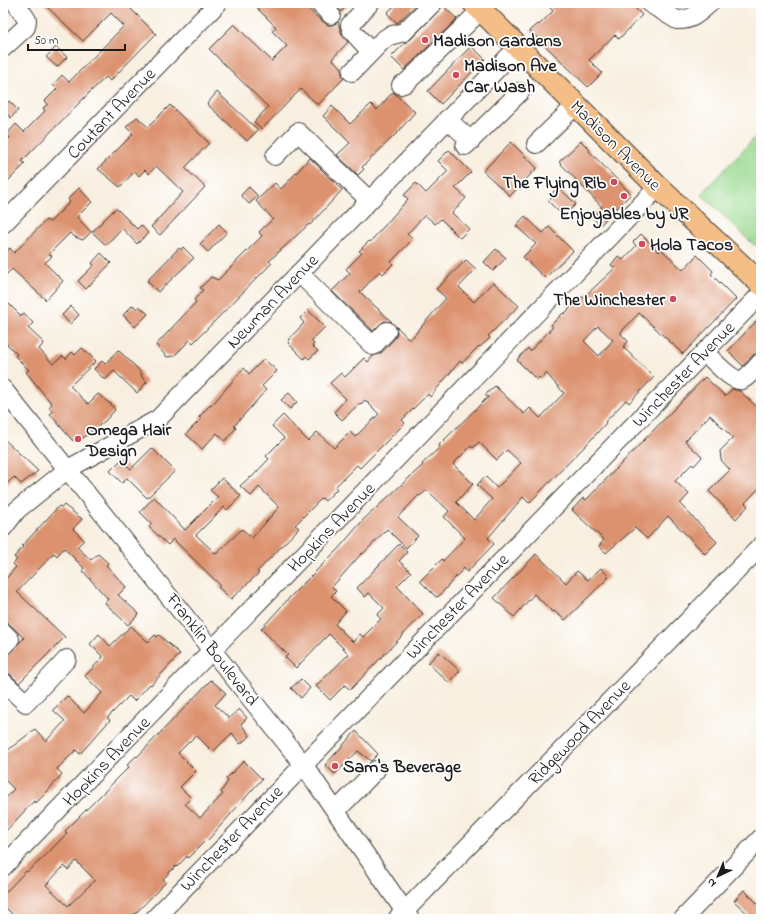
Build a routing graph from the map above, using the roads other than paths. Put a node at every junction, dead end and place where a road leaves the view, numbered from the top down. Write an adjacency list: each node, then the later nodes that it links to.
1 (16, 3): 9 (street)
2 (218, 3): 20 (street, Coutant Avenue)
3 (370, 3): 10 (street)
4 (433, 3): 10 (street)
5 (648, 3): 6 (street)
6 (710, 3)
7 (477, 6): 8 (main road, Madison Avenue); 12 (street)
8 (518, 47): 14 (main road, Madison Avenue); 15 (street, Newman Avenue)
9 (3, 48)
10 (371, 52): 11 (street)
11 (352, 72)
12 (401, 85)
13 (520, 92): 15 (street)
14 (576, 105): 16 (street); 18 (main road, Madison Avenue)
15 (447, 119): 19 (street, Newman Avenue)
16 (536, 144)
17 (274, 156): 19 (street)
18 (658, 187): 22 (main road, Madison Avenue); 32 (street, Hopkins Avenue)
19 (369, 200): 21 (street, Newman Avenue)
20 (3, 224)
21 (299, 273): 23 (street); 27 (street, Newman Avenue)
22 (759, 282): 24 (street, Winchester Avenue)
23 (387, 331)
24 (704, 352): 25 (street); 35 (street, Winchester Avenue)
25 (761, 362)
26 (3, 389): 27 (street, Franklin Boulevard)
27 (68, 469): 28 (street, Newman Avenue); 32 (street, Franklin Boulevard)
28 (3, 528)
29 (761, 546): 40 (street, Ridgewood Avenue)
30 (3, 632): 31 (street)
31 (3, 646)
32 (213, 650): 35 (street, Franklin Boulevard); 39 (street, Hopkins Avenue)
33 (67, 659): 34 (street)
34 (3, 682)
35 (303, 764): 37 (street, Franklin Boulevard); 41 (street, Winchester Avenue)
36 (376, 770): 37 (street)
37 (336, 811): 40 (street, Franklin Boulevard)
38 (761, 838): 42 (street)
39 (3, 867)
40 (404, 917)
41 (154, 919)
42 (683, 919)

